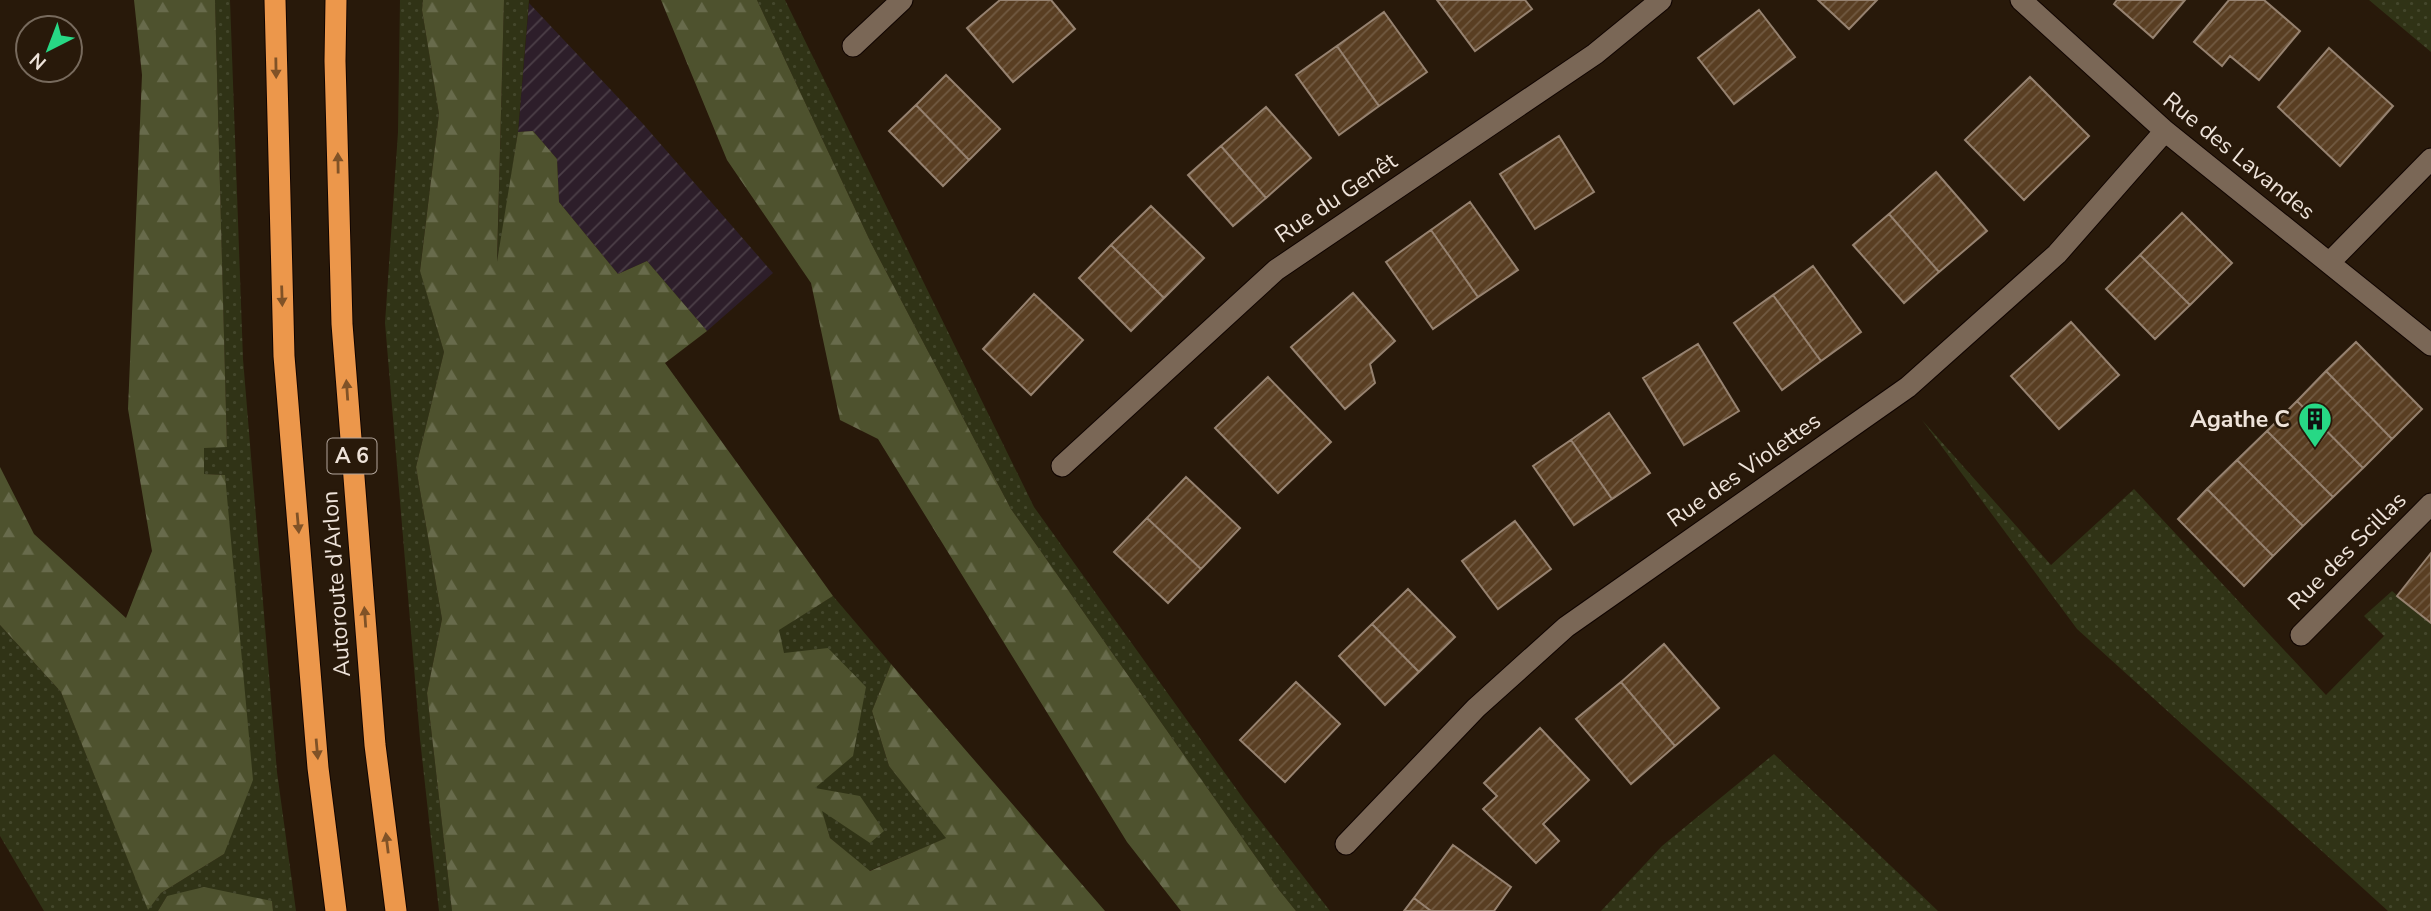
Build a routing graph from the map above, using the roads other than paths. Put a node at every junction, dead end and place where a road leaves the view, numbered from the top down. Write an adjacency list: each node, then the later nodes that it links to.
1 (275, 0): 15 (highway, Autoroute d'Arlon / A 6, one-way to 15)
2 (336, 0): 16 (highway, Autoroute d'Arlon / A 6, one-way to 2)
3 (902, 0): 6 (street)
4 (1661, 0): 11 (street, Rue du Genêt)
5 (2021, 0): 7 (street, Rue des Lavandes)
6 (853, 46)
7 (2165, 131): 9 (street, Rue des Lavandes); 14 (street, Rue des Violettes)
8 (2431, 159): 9 (street)
9 (2329, 263): 10 (street, Rue des Lavandes)
10 (2431, 345)
11 (1062, 466)
12 (2431, 504): 13 (street, Rue des Scillas)
13 (2301, 635)
14 (1346, 844)
15 (336, 911)
16 (396, 911)

